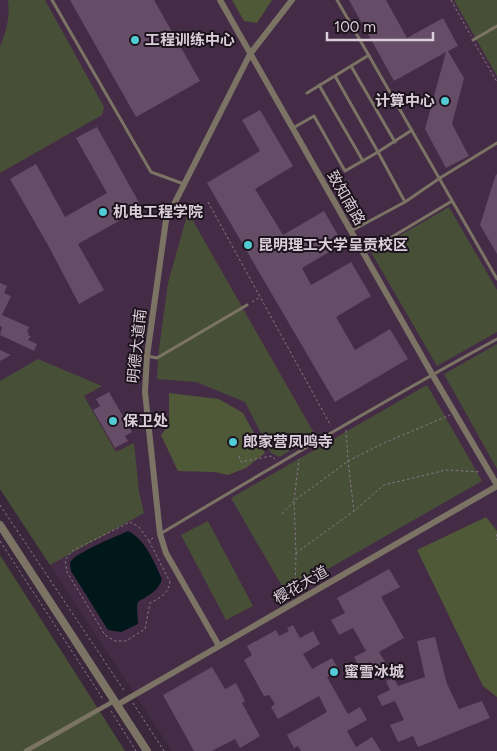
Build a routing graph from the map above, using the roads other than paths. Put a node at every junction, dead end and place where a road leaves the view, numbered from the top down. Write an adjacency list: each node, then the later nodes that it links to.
1 (52, 0): 20 (lane)
2 (220, 0): 7 (street, 致知南路)
3 (292, 0): 7 (street, 明德大道南)
4 (337, 0): 8 (lane)
5 (497, 26): 6 (lane)
6 (473, 40)
7 (250, 54): 13 (street, 致知南路); 20 (street, 明德大道南)
8 (369, 55): 9 (lane); 14 (lane)
9 (351, 66): 10 (lane); 15 (lane)
10 (335, 76): 11 (lane); 17 (lane)
11 (319, 85): 12 (lane); 18 (lane)
12 (307, 92)
13 (292, 128): 18 (lane); 23 (street, 致知南路)
14 (412, 130): 15 (lane); 19 (lane)
15 (395, 142): 17 (lane)
16 (497, 144): 19 (lane)
17 (378, 152): 18 (lane); 22 (lane)
18 (363, 161)
19 (440, 178): 21 (lane); 22 (lane)
20 (184, 184): 28 (street, 明德大道南)
21 (452, 200): 24 (lane); 25 (lane)
22 (405, 202): 23 (lane)
23 (351, 231): 24 (street, 致知南路)
24 (364, 254): 29 (street, 致知南路)
25 (497, 279)
26 (247, 305): 28 (lane)
27 (497, 339): 29 (lane)
28 (147, 356): 32 (street, 明德大道南)
29 (432, 374): 30 (street, 致知南路); 32 (lane)
30 (497, 485): 33 (street, 樱花大道)
31 (0, 525): 34 (street)
32 (160, 534): 33 (street, 明德大道南)
33 (219, 646): 34 (street, 樱花大道)
34 (113, 704): 35 (street); 36 (street)
35 (26, 751)
36 (147, 751)

